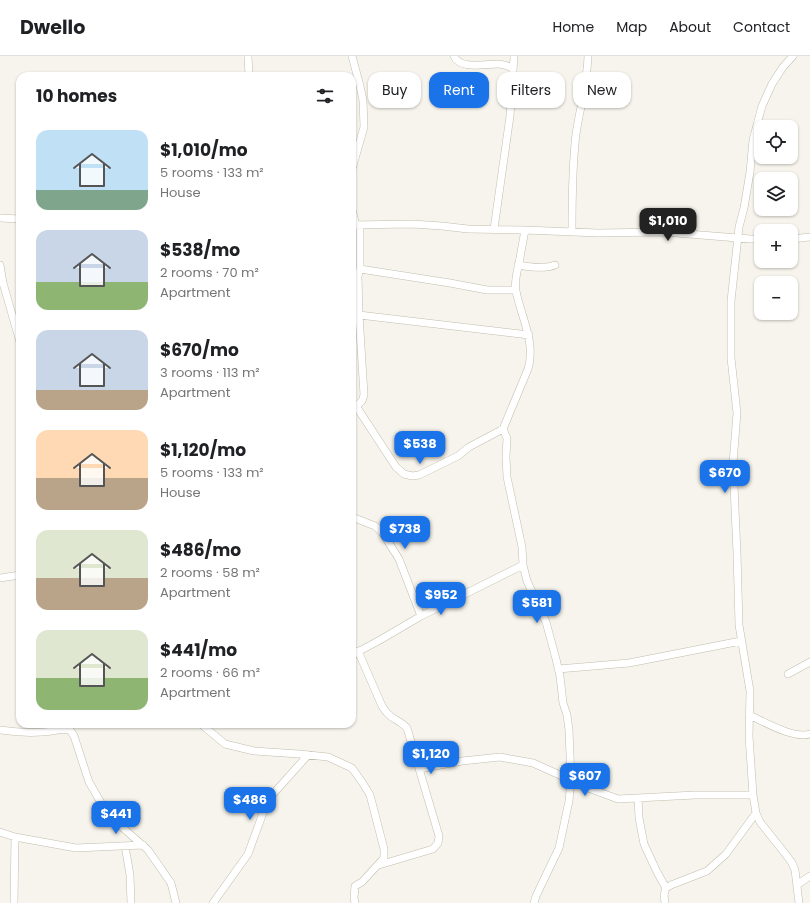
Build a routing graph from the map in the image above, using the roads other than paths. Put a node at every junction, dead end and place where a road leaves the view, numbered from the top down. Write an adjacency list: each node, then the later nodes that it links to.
1 (248, 56): 8 (street)
2 (352, 56): 9 (street)
3 (454, 56): 7 (street)
4 (514, 56): 7 (street)
5 (588, 56): 15 (street)
6 (793, 56): 17 (street)
7 (513, 68): 13 (street)
8 (249, 72)
9 (356, 155)
10 (0, 218): 11 (street)
11 (16, 219)
12 (356, 225): 13 (street); 23 (street)
13 (494, 229): 14 (street)
14 (525, 230): 15 (street); 21 (street)
15 (572, 232): 17 (street)
16 (810, 237): 18 (street)
17 (738, 238): 19 (street); 36 (street)
18 (798, 238)
19 (754, 239)
20 (0, 265): 26 (street)
21 (518, 265): 22 (street); 24 (street)
22 (555, 265)
23 (360, 269): 24 (street); 25 (street)
24 (516, 290): 27 (street)
25 (359, 316): 27 (street); 28 (street)
26 (16, 328)
27 (529, 335): 30 (street)
28 (356, 404)
29 (356, 408): 30 (street)
30 (503, 429): 32 (street)
31 (356, 519): 35 (street)
32 (523, 565): 35 (street); 40 (street)
33 (16, 576): 34 (street)
34 (0, 578)
35 (421, 616): 37 (street)
36 (741, 641): 40 (street); 42 (street)
37 (356, 652)
38 (356, 655): 47 (street)
39 (810, 662): 41 (street)
40 (558, 669): 48 (street)
41 (788, 674)
42 (749, 715): 45 (street); 49 (street)
43 (206, 728): 46 (street)
44 (0, 730): 54 (street)
45 (810, 734)
46 (308, 755): 56 (street); 63 (street)
47 (419, 769): 48 (street); 56 (street)
48 (572, 780): 50 (street); 65 (street)
49 (753, 795): 50 (street); 51 (street)
50 (638, 798): 59 (street)
51 (756, 813): 58 (street); 59 (street)
52 (0, 832): 53 (street)
53 (15, 837): 55 (street); 61 (street)
54 (143, 845): 55 (street); 62 (street)
55 (125, 846): 60 (street)
56 (379, 865): 64 (street)
57 (810, 876): 58 (street)
58 (797, 884): 67 (street)
59 (666, 888): 66 (street)
60 (130, 902)
61 (14, 903)
62 (176, 903)
63 (214, 903)
64 (355, 903)
65 (534, 903)
66 (665, 903)
67 (799, 903)

